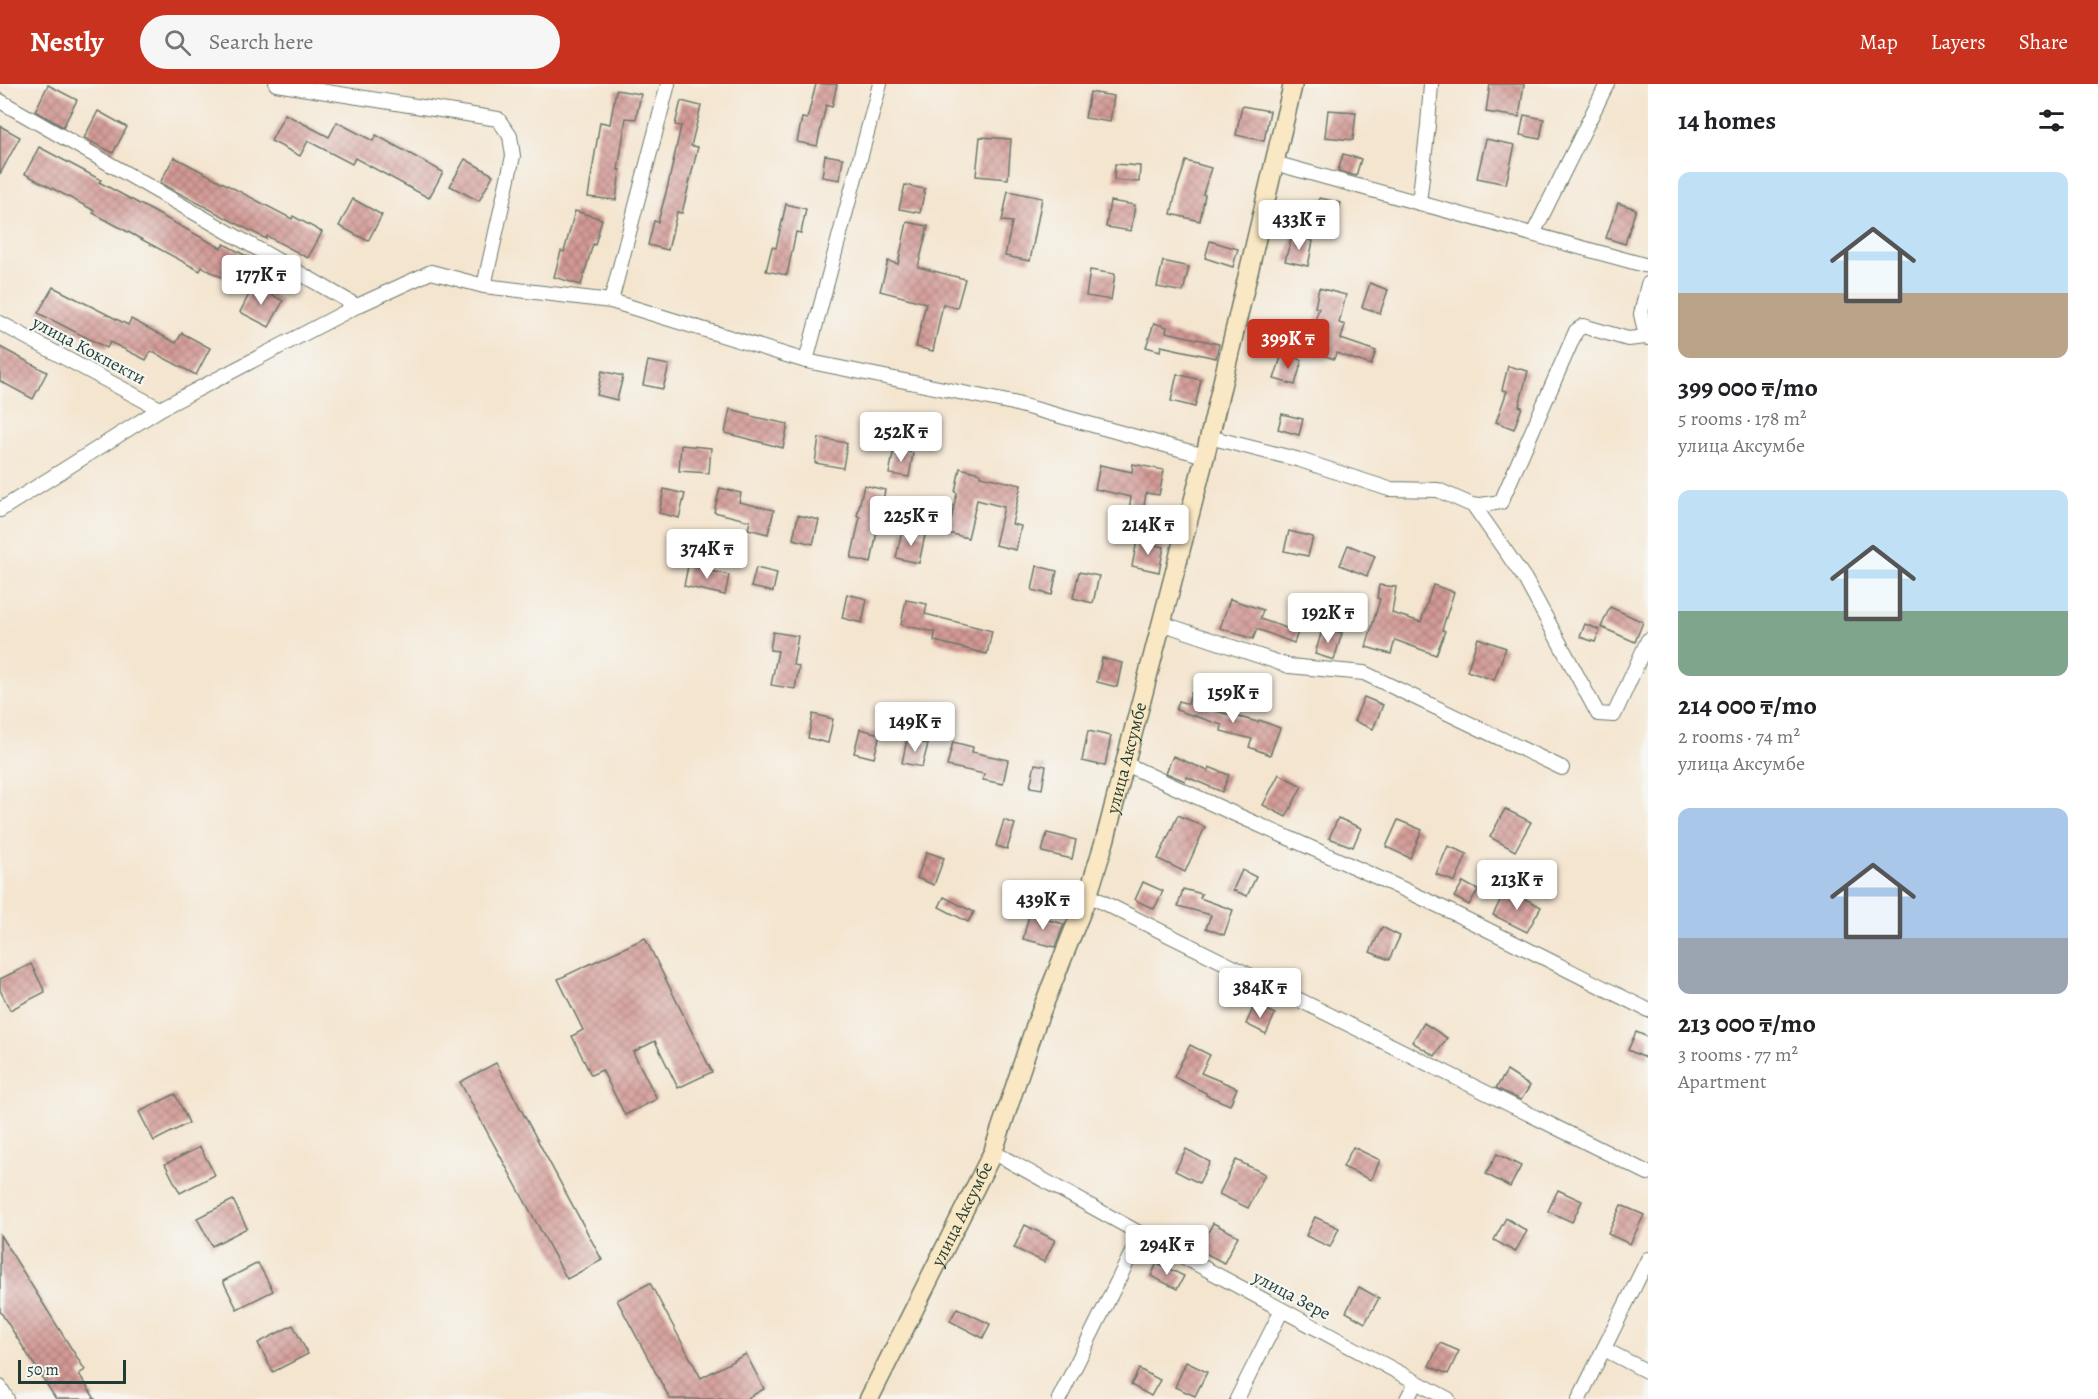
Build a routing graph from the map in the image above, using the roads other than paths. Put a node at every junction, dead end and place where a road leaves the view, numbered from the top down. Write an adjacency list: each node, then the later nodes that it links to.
1 (276, 84): 13 (street)
2 (669, 84): 14 (street)
3 (880, 84): 18 (street)
4 (1293, 84): 8 (main road, улица Аксумбе)
5 (1431, 84): 9 (street)
6 (1607, 84): 10 (street)
7 (0, 101): 15 (street)
8 (1274, 163): 9 (street); 20 (main road, улица Аксумбе)
9 (1419, 203): 10 (street)
10 (1533, 234): 11 (street)
11 (1648, 266)
12 (1648, 284): 17 (street)
13 (484, 286): 14 (street); 15 (street)
14 (611, 301): 18 (street)
15 (357, 306): 19 (street)
16 (0, 322): 19 (street, улица Кокпекти)
17 (1647, 338): 22 (street)
18 (806, 361): 21 (street)
19 (160, 409): 23 (street)
20 (1209, 437): 21 (main road, улица Аксумбе); 22 (street)
21 (1205, 456): 24 (main road, улица Аксумбе)
22 (1474, 506): 25 (street)
23 (0, 510)
24 (1161, 623): 26 (main road, улица Аксумбе); 27 (street)
25 (1648, 640)
26 (1124, 763): 28 (main road, улица Аксумбе); 29 (street)
27 (1562, 768)
28 (1088, 895): 30 (main road, улица Аксумбе); 31 (street)
29 (1648, 1010)
30 (993, 1152): 32 (street, улица Зере); 40 (main road, улица Аксумбе)
31 (1648, 1173)
32 (1141, 1234): 34 (street, улица Зере); 41 (street)
33 (1648, 1260): 35 (street)
34 (1282, 1310): 37 (street, улица Зере); 42 (street)
35 (1604, 1349): 36 (street); 45 (street)
36 (1648, 1372)
37 (1416, 1382): 43 (street); 44 (street, улица Зере)
38 (0, 1387): 39 (street)
39 (7, 1399)
40 (869, 1399)
41 (1059, 1399)
42 (1237, 1399)
43 (1407, 1399)
44 (1448, 1399)
45 (1579, 1399)

